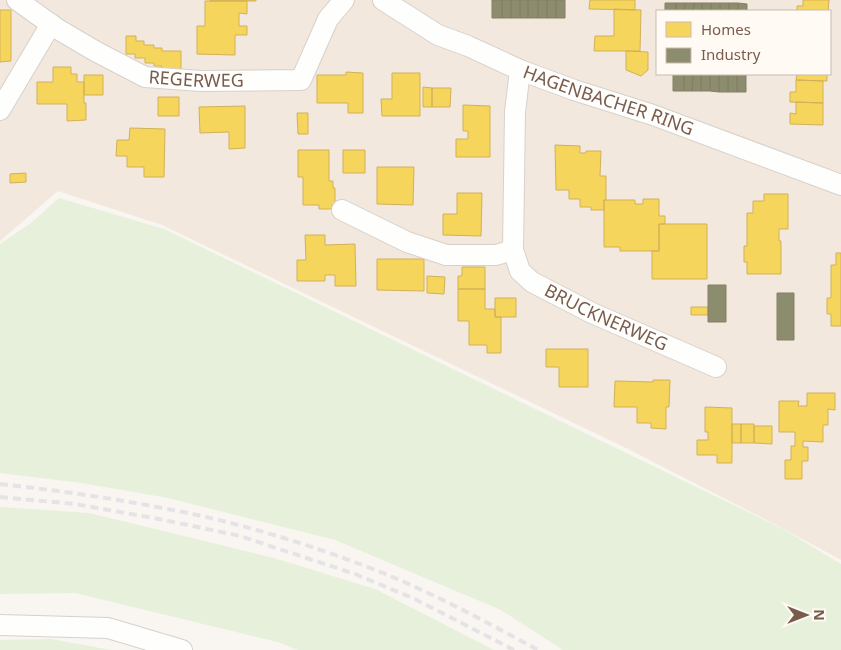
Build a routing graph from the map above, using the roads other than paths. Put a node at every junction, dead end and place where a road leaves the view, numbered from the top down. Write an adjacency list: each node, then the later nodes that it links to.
1 (344, 0): 4 (street, REGERWEG)
2 (383, 0): 5 (street, HAGENBACHER RING)
3 (21, 1): 4 (street, REGERWEG)
4 (51, 24): 6 (street)
5 (520, 70): 7 (street, HAGENBACHER RING); 9 (street, BRUCKNERWEG)
6 (0, 110)
7 (841, 185)
8 (342, 210): 9 (street)
9 (513, 250): 10 (street, BRUCKNERWEG)
10 (716, 368)
11 (0, 625): 12 (street)
12 (182, 650)

